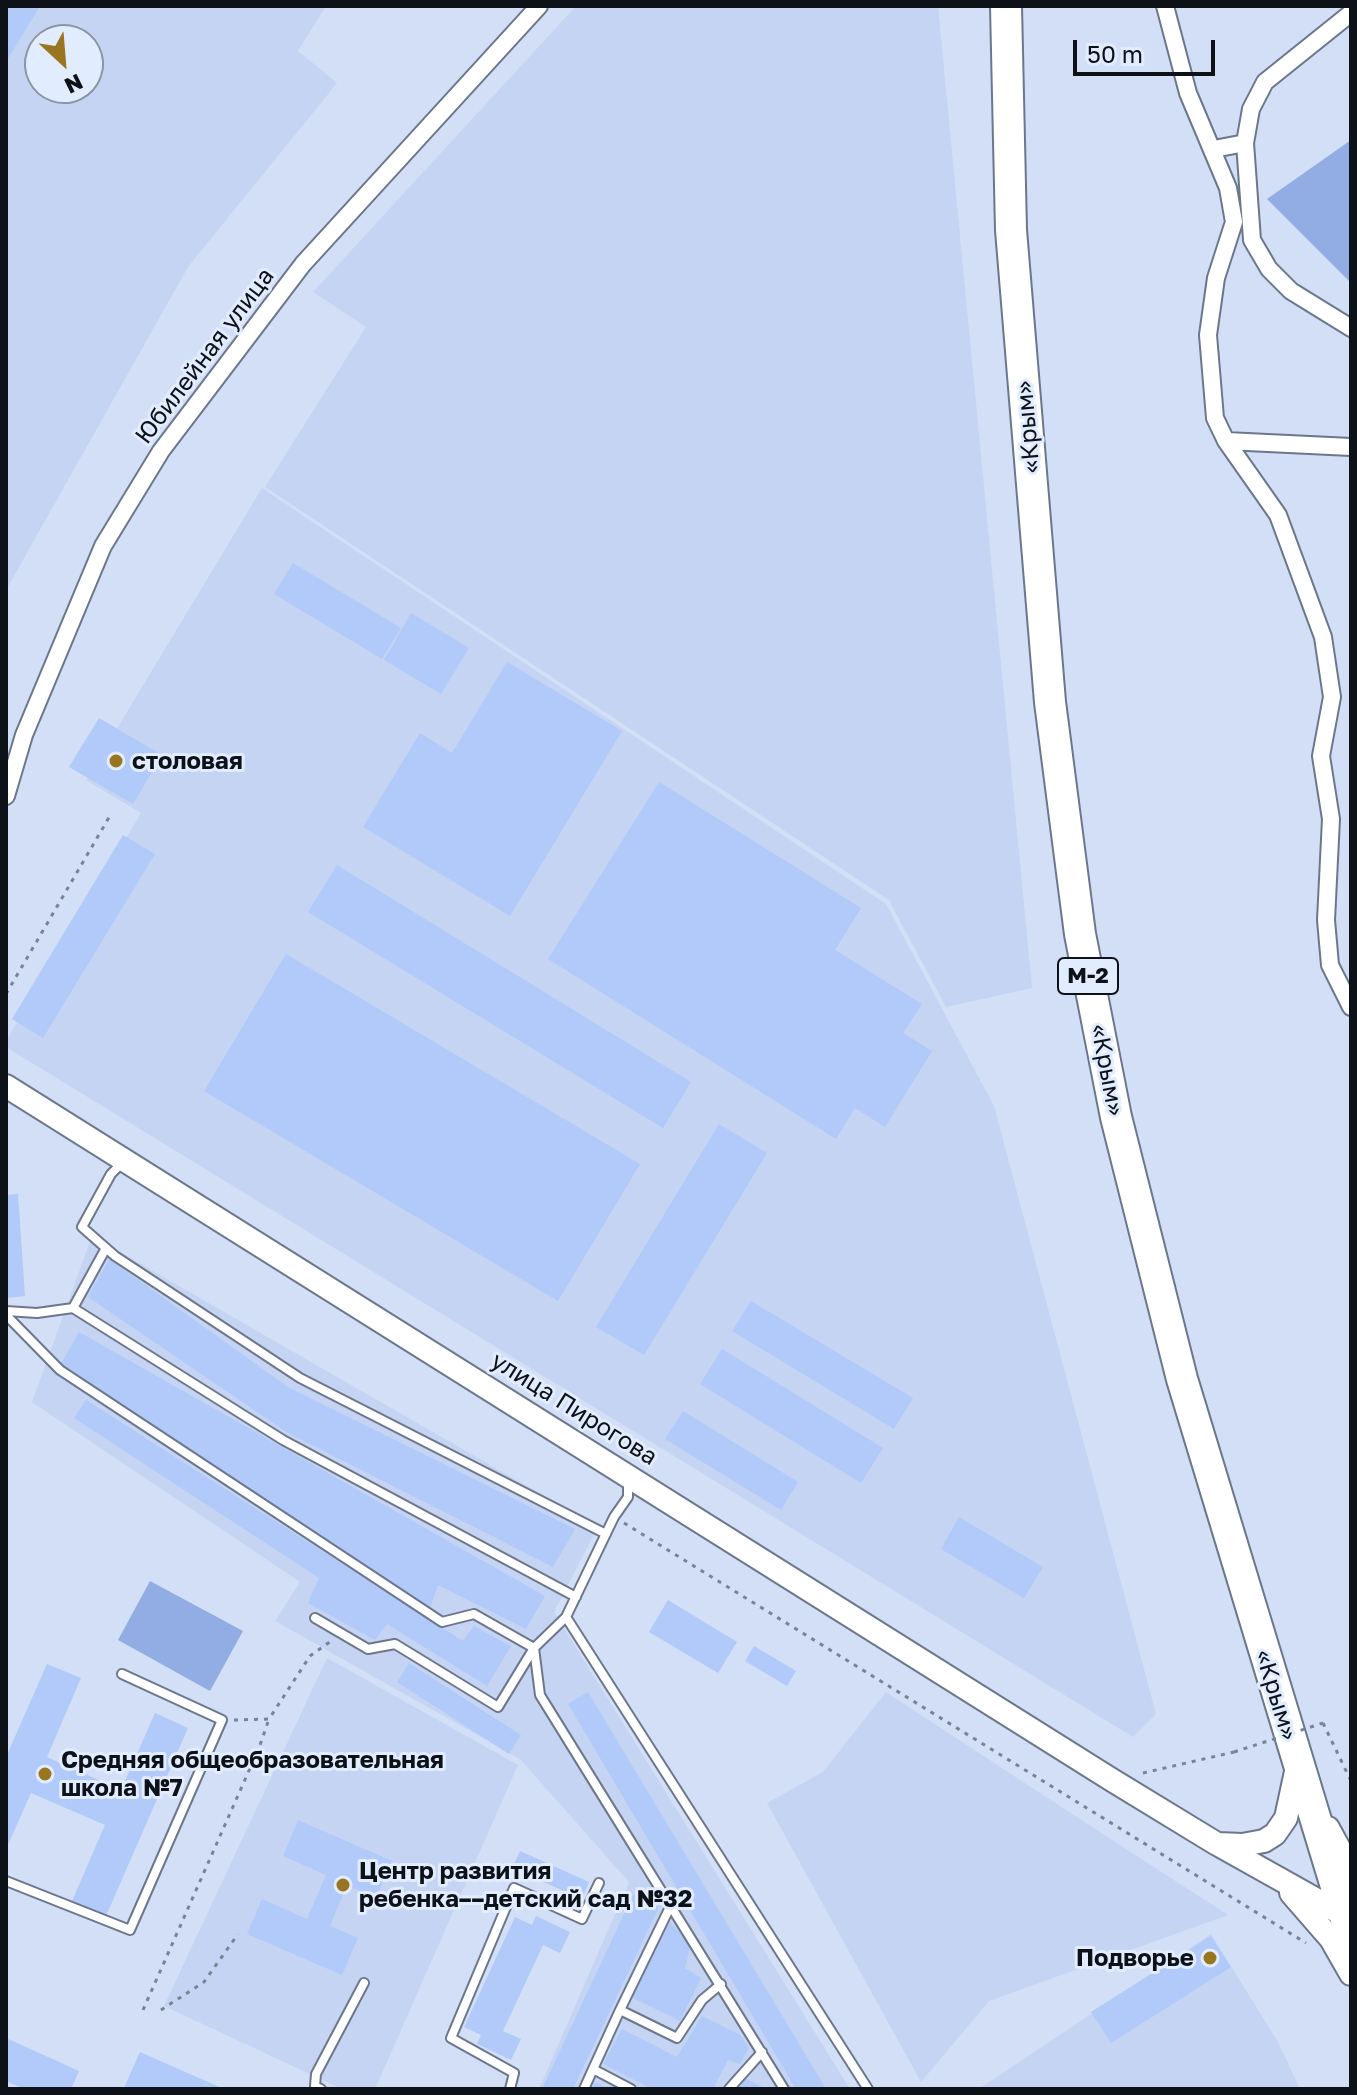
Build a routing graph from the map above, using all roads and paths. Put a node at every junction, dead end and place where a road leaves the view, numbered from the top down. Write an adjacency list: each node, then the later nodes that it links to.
1 (539, 6): 10 (street, Юбилейная улица)
2 (1006, 6): 30 (highway, «Крым» / М-2)
3 (1165, 6): 6 (street)
4 (1351, 13): 5 (street)
5 (1245, 143): 6 (street); 7 (street)
6 (1214, 149): 8 (street)
7 (1351, 328)
8 (1226, 441): 9 (street); 13 (street)
9 (1351, 447)
10 (6, 796)
11 (111, 814): 12 (path)
12 (6, 994)
13 (1351, 1007)
14 (6, 1086): 15 (street, улица Пирогова)
15 (124, 1160): 16 (lane); 19 (street, улица Пирогова)
16 (106, 1248): 17 (lane); 21 (lane)
17 (73, 1308): 18 (lane); 22 (lane)
18 (6, 1313): 26 (lane)
19 (628, 1474): 20 (lane); 31 (street, улица Пирогова)
20 (614, 1517): 21 (lane); 40 (path)
21 (606, 1534): 22 (lane)
22 (576, 1597): 23 (lane)
23 (566, 1617): 26 (lane); 55 (lane)
24 (315, 1618): 25 (lane)
25 (337, 1631): 26 (lane); 28 (path)
26 (534, 1648): 37 (lane)
27 (122, 1674): 29 (lane)
28 (269, 1719): 29 (path); 44 (path)
29 (222, 1720): 35 (lane)
30 (1297, 1766): 33 (street); 34 (street); 38 (highway, «Крым» / М-2)
31 (1112, 1780): 32 (path, bridge); 33 (street, улица Пирогова)
32 (1351, 1781)
33 (1217, 1844): 38 (street); 41 (street)
34 (1351, 1870)
35 (6, 1881)
36 (599, 1883): 50 (lane)
37 (671, 1905): 43 (lane); 46 (lane)
38 (1348, 1923)
39 (238, 1934): 45 (path)
40 (1312, 1947)
41 (1351, 1974)
42 (364, 1983): 49 (lane)
43 (721, 1984): 46 (lane); 47 (lane)
44 (143, 2010)
45 (161, 2010)
46 (620, 2010): 48 (lane)
47 (762, 2052): 53 (lane); 54 (lane)
48 (593, 2069): 51 (lane); 52 (lane)
49 (321, 2089)
50 (510, 2089)
51 (584, 2089)
52 (631, 2089)
53 (729, 2089)
54 (784, 2089)
55 (868, 2089)

